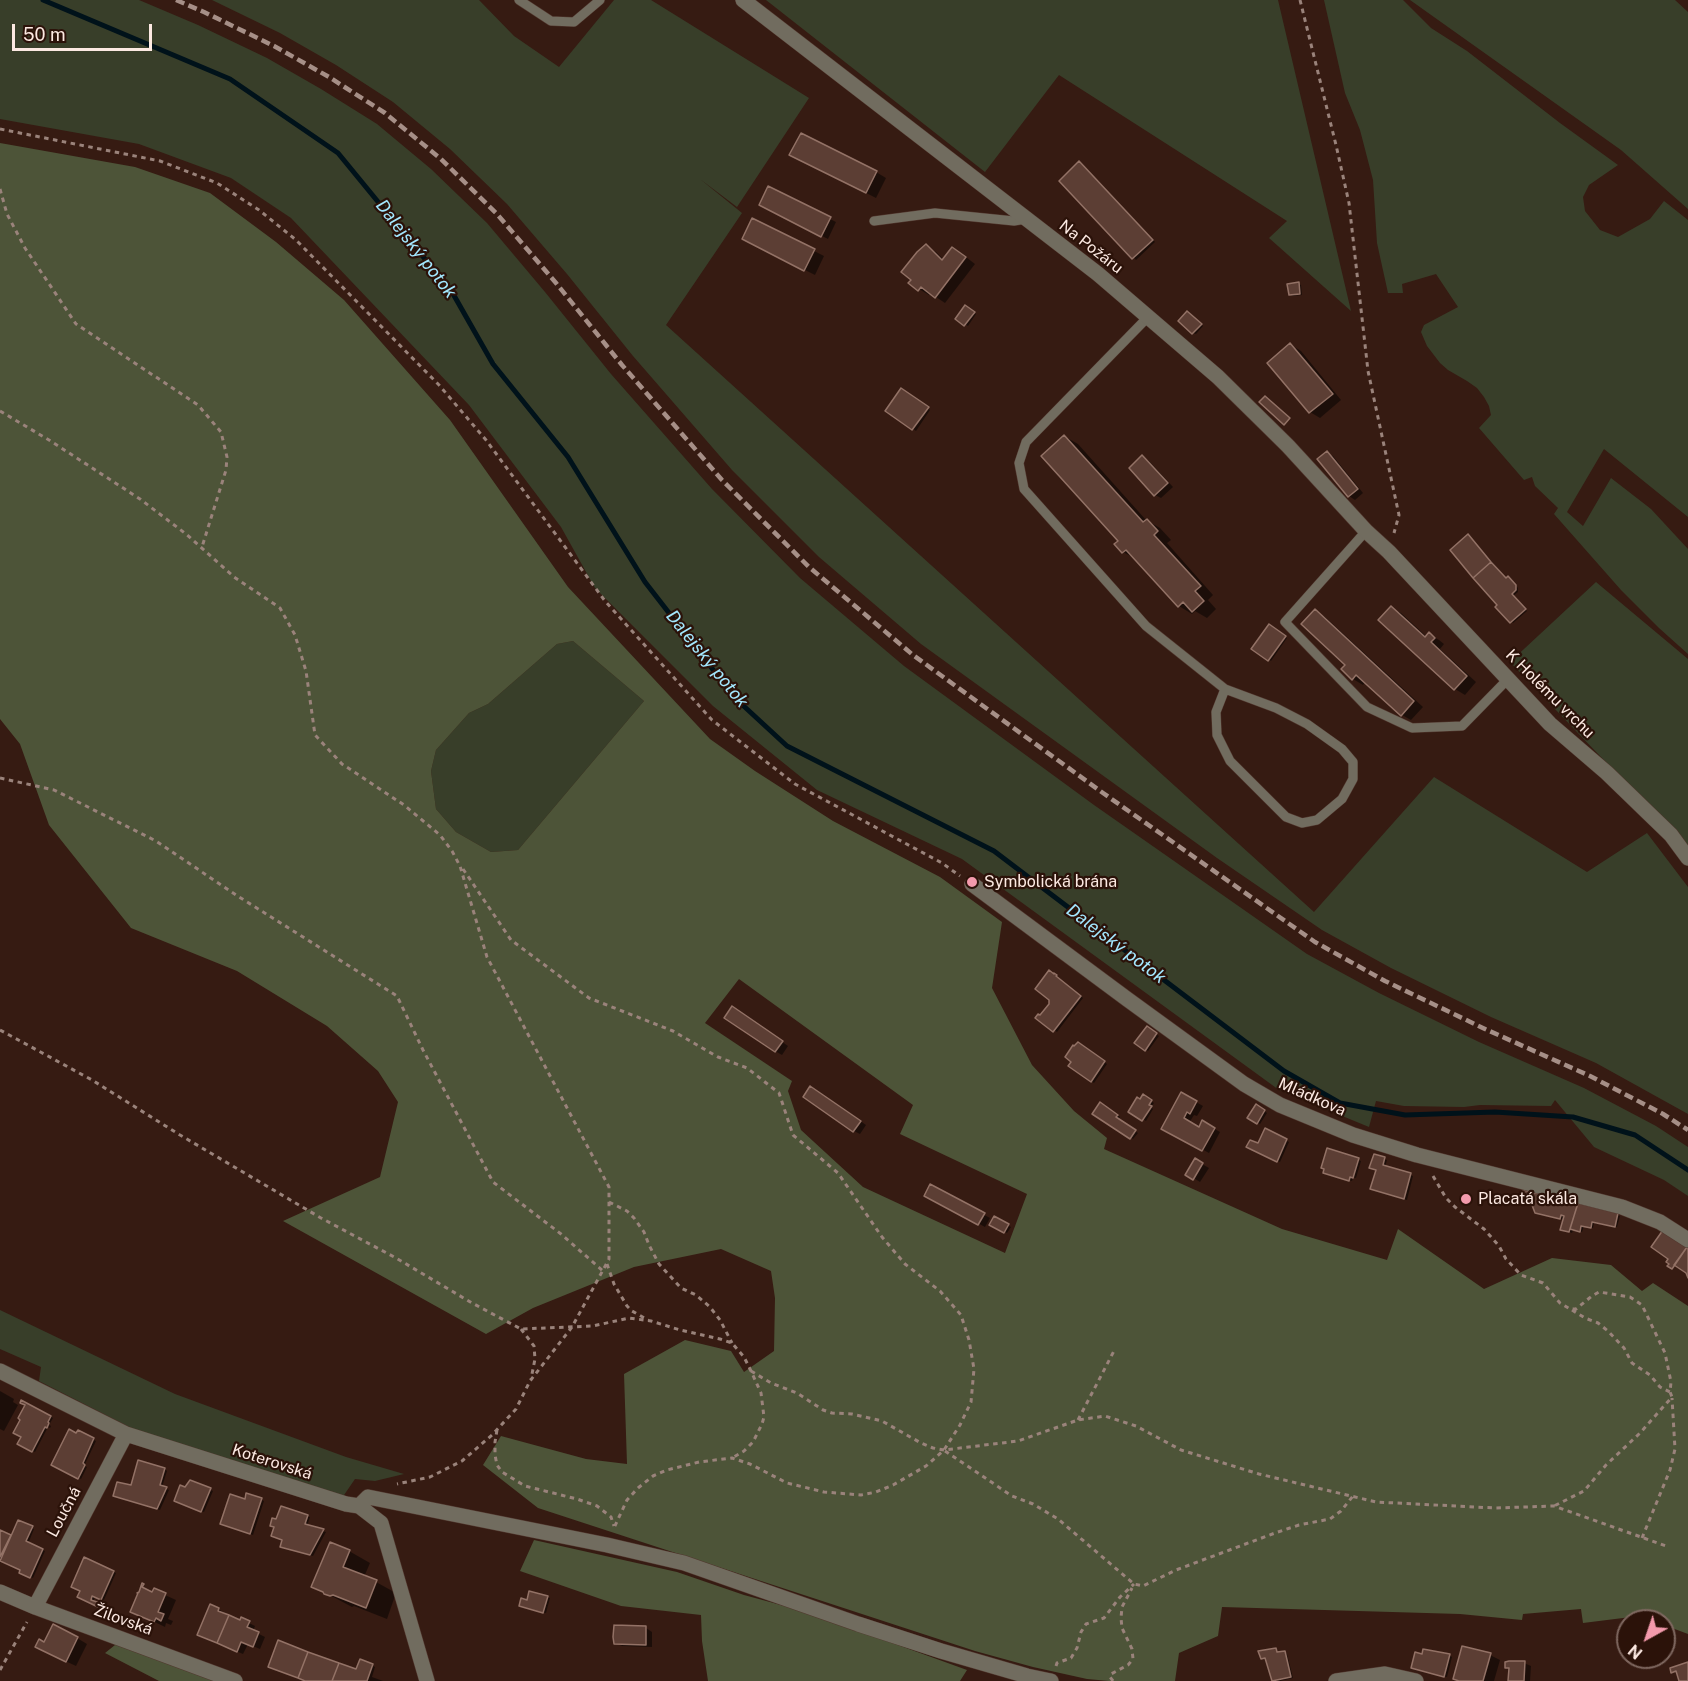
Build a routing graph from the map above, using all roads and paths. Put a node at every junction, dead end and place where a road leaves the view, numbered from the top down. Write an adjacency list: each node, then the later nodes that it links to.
1 (519, 0): 2 (lane)
2 (600, 0)
3 (743, 0): 7 (street, Na Požáru)
4 (1300, 0): 13 (path)
5 (0, 129): 19 (path)
6 (0, 189): 12 (path)
7 (1026, 219): 8 (lane); 9 (street, Na Požáru)
8 (874, 221)
9 (1148, 317): 11 (street, Na Požáru); 15 (lane)
10 (0, 411): 12 (path)
11 (1366, 531): 13 (street, Na Požáru); 14 (lane)
12 (202, 547): 18 (path)
13 (1389, 552): 14 (street, K Holému vrchu)
14 (1508, 680): 17 (street, K Holému vrchu)
15 (1225, 689): 15 (lane)
16 (0, 777): 25 (path)
17 (1688, 858)
18 (460, 866): 22 (path); 40 (path)
19 (972, 884): 21 (street, Mládkova)
20 (0, 1030): 29 (path)
21 (1431, 1159): 23 (street, Mládkova); 26 (path)
22 (609, 1202): 24 (path); 30 (path)
23 (1688, 1240)
24 (607, 1263): 25 (path); 27 (path)
25 (603, 1271): 28 (path)
26 (1570, 1309): 35 (path); 35 (path)
27 (651, 1321): 28 (path); 30 (path)
28 (572, 1327): 29 (path); 34 (path)
29 (521, 1329): 34 (path)
30 (732, 1343): 33 (path)
31 (1115, 1349): 37 (path)
32 (0, 1371): 39 (street, Koterovská)
33 (752, 1371): 40 (path); 41 (path)
34 (530, 1381): 38 (path)
35 (1670, 1392): 36 (path)
36 (1671, 1396): 44 (path); 46 (path)
37 (1078, 1420): 40 (path); 42 (path)
38 (498, 1429): 43 (path); 45 (path)
39 (126, 1434): 43 (street, Koterovská); 51 (street, Loučná)
40 (944, 1450): 41 (path); 49 (path)
41 (732, 1458): 45 (path)
42 (1353, 1496): 44 (path); 49 (path)
43 (364, 1501): 47 (street); 54 (street, Koterovská)
44 (1554, 1506): 46 (path)
45 (614, 1528): 47 (path)
46 (1642, 1538): 48 (path)
47 (607, 1545): 55 (street)
48 (1669, 1547)
49 (1134, 1584): 55 (path); 56 (path)
50 (0, 1592): 51 (street, Žilovská)
51 (35, 1607): 52 (path); 53 (street, Žilovská)
52 (0, 1670)
53 (235, 1681)
54 (427, 1681)
55 (1050, 1681)
56 (1113, 1681)
57 (1336, 1681): 58 (street)
58 (1416, 1681)

